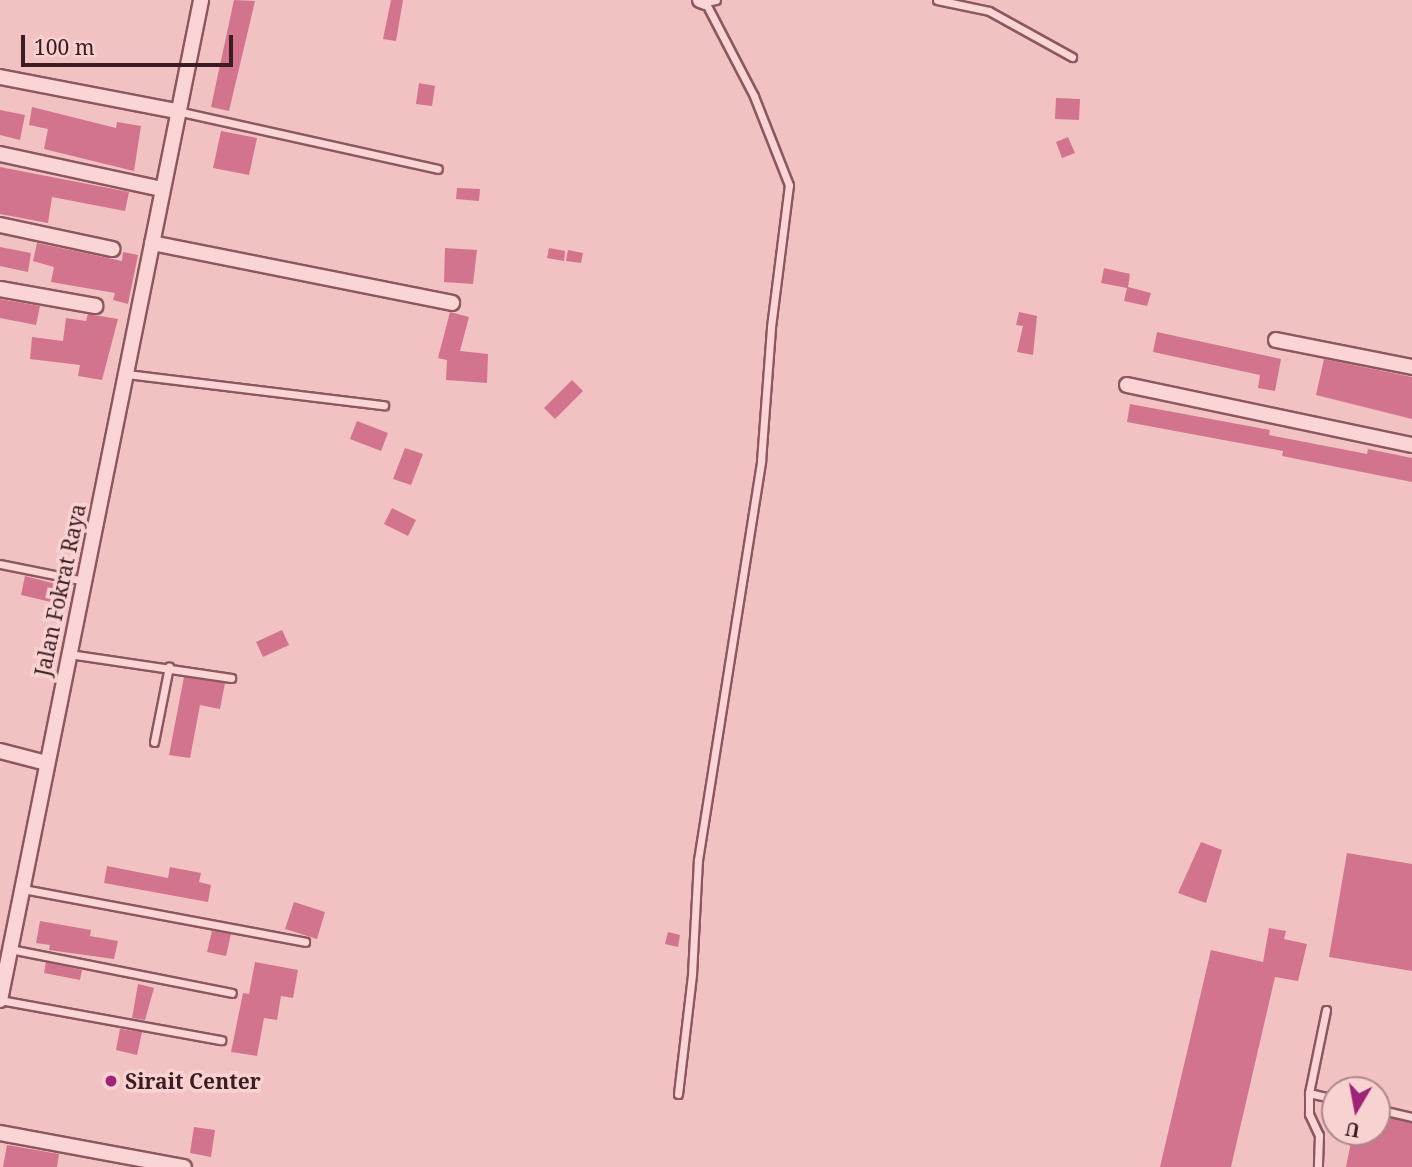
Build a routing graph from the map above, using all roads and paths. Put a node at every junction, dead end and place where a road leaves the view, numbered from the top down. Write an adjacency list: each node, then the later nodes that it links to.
1 (201, 0): 6 (street, Jalan Fokrat Raya)
2 (937, 0): 4 (lane)
3 (707, 1): 38 (lane)
4 (1072, 57)
5 (0, 77): 6 (street)
6 (177, 111): 8 (lane); 9 (street, Jalan Fokrat Raya)
7 (0, 154): 9 (street)
8 (438, 169)
9 (162, 189): 11 (street, Jalan Fokrat Raya)
10 (0, 225): 12 (street)
11 (152, 243): 14 (street); 18 (street, Jalan Fokrat Raya)
12 (112, 249)
13 (0, 289): 15 (street)
14 (452, 303)
15 (95, 306)
16 (1276, 340): 17 (street)
17 (1412, 367)
18 (125, 374): 20 (lane); 23 (street, Jalan Fokrat Raya)
19 (1127, 385): 21 (street)
20 (384, 405)
21 (1412, 444)
22 (0, 564): 23 (lane)
23 (84, 581): 24 (street, Jalan Fokrat Raya)
24 (68, 653): 25 (lane); 29 (street, Jalan Fokrat Raya)
25 (169, 666): 26 (lane); 27 (lane)
26 (231, 678)
27 (154, 742)
28 (0, 751): 29 (street)
29 (46, 762): 30 (street, Jalan Fokrat Raya)
30 (22, 888): 31 (lane); 32 (street, Jalan Fokrat Raya)
31 (305, 942)
32 (10, 949): 33 (lane); 34 (street, Jalan Fokrat Raya)
33 (232, 993)
34 (0, 1000): 36 (lane)
35 (1326, 1010): 37 (lane)
36 (221, 1040)
37 (1309, 1093): 39 (lane); 44 (lane)
38 (678, 1094)
39 (1321, 1096)
40 (1391, 1112): 41 (lane)
41 (1412, 1117)
42 (0, 1133): 43 (street)
43 (184, 1167)
44 (1318, 1167)

